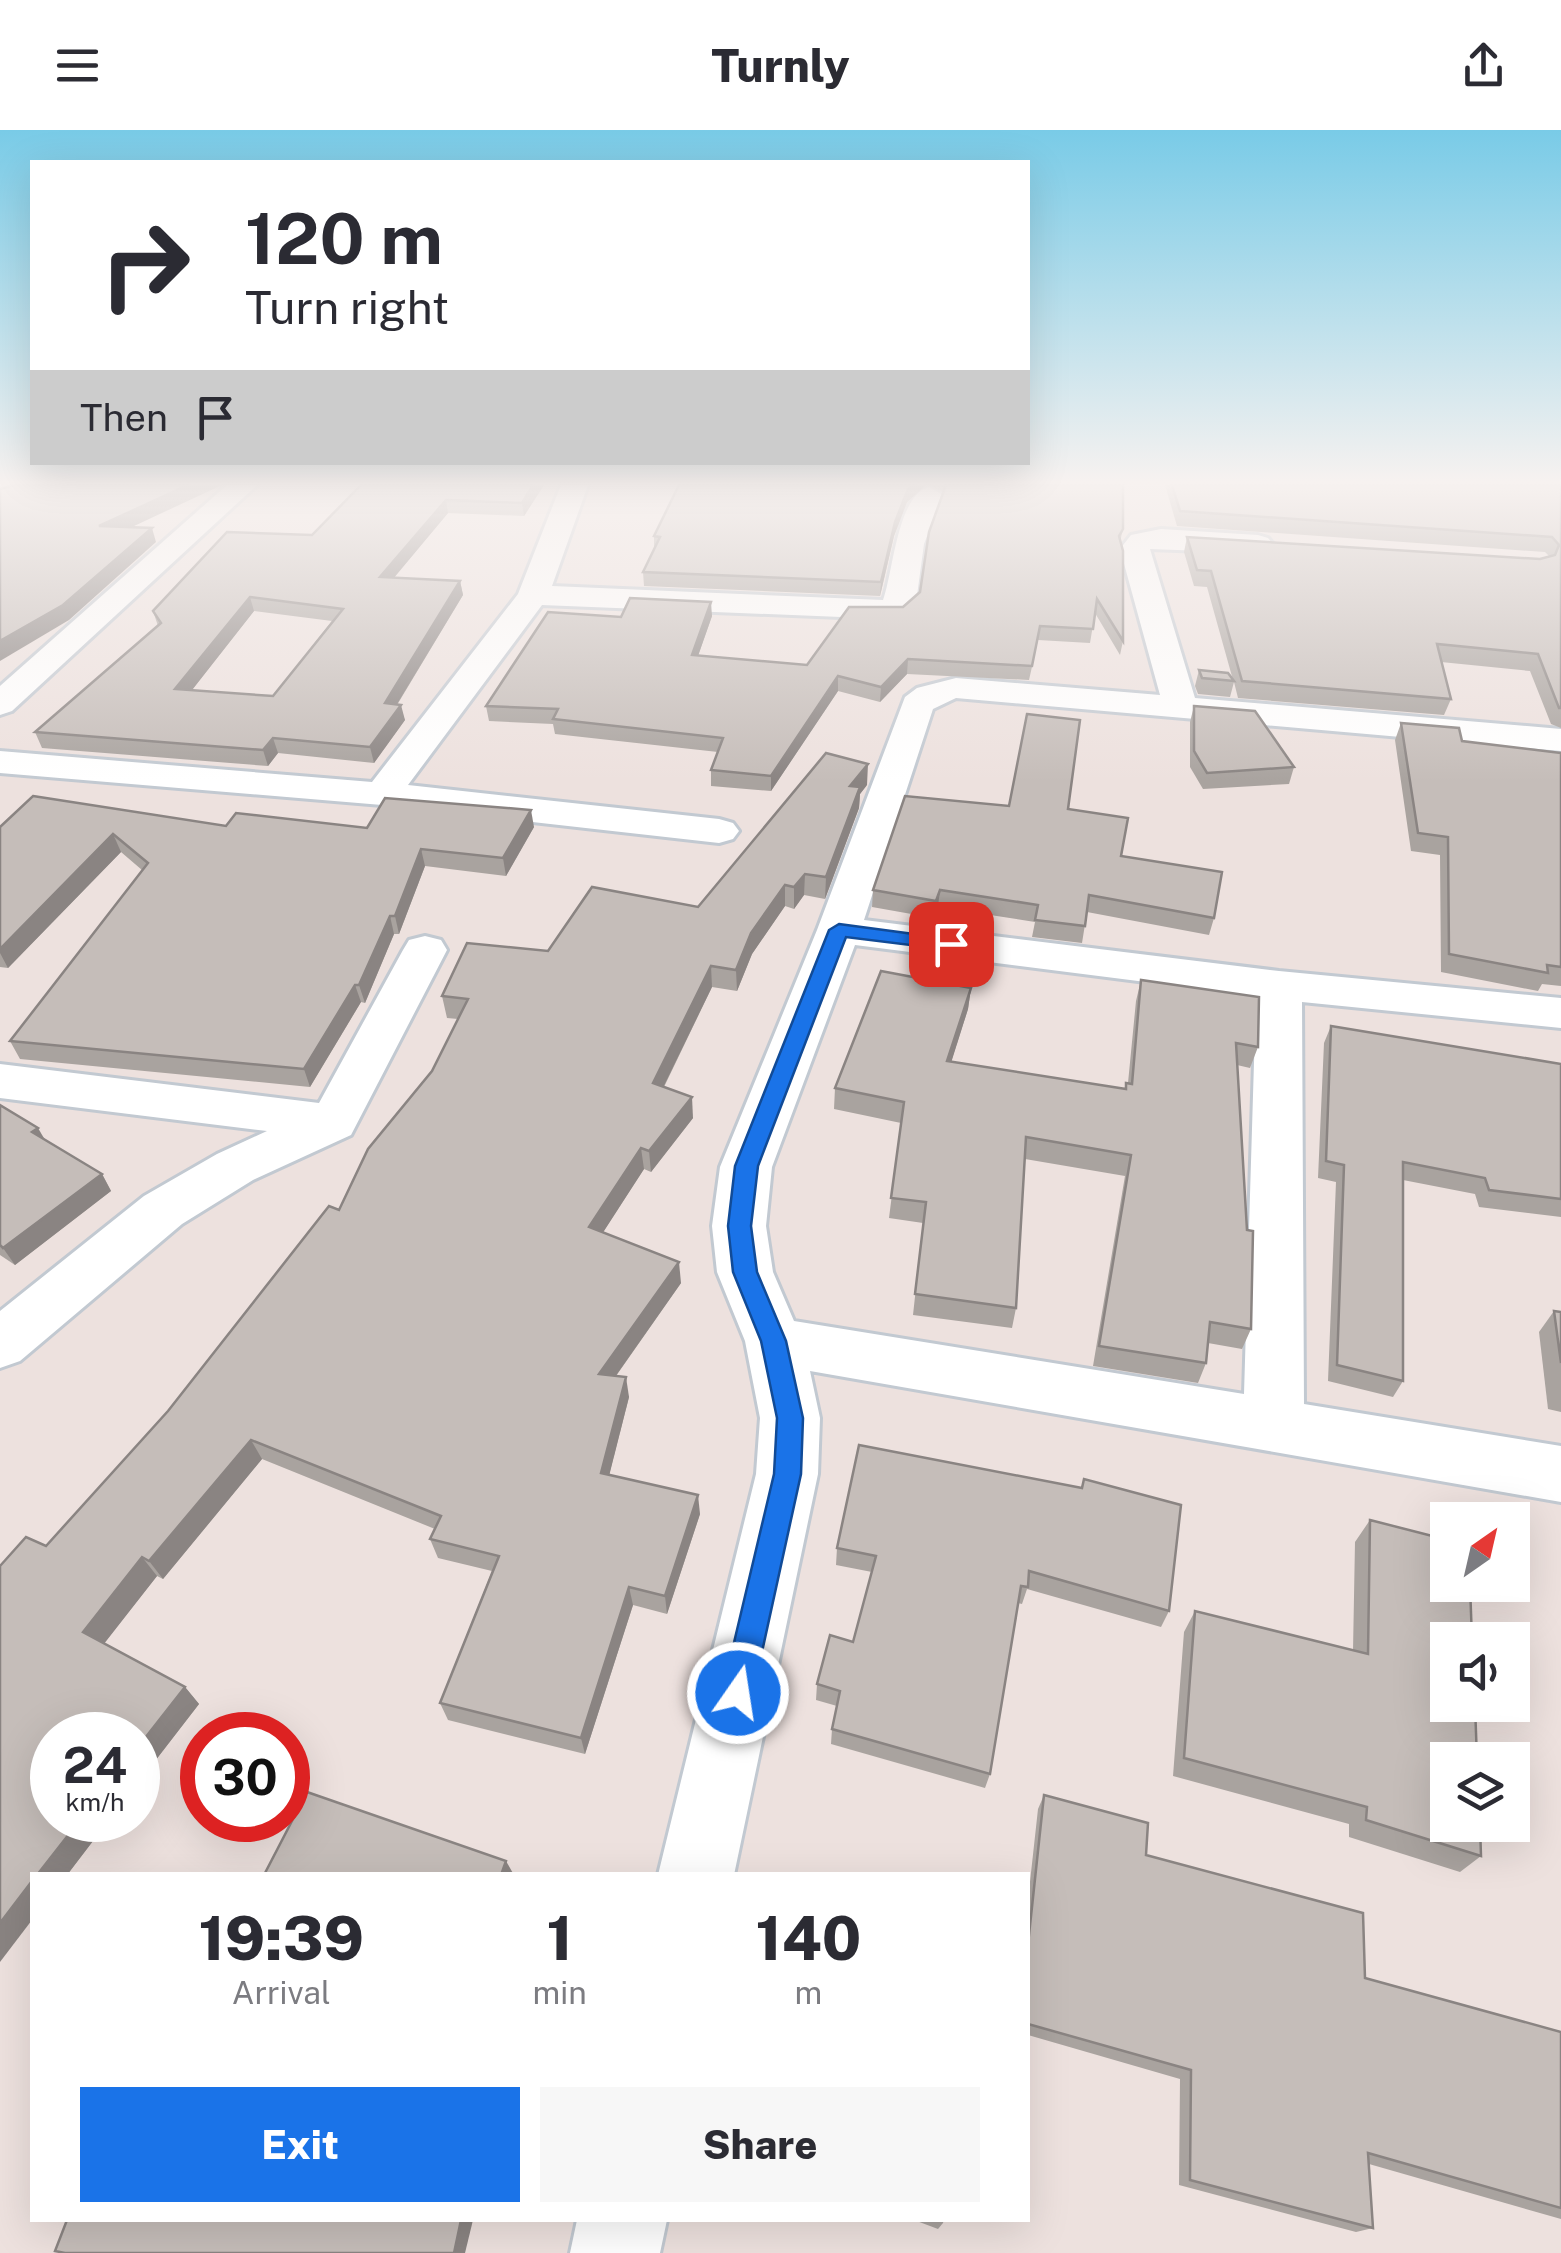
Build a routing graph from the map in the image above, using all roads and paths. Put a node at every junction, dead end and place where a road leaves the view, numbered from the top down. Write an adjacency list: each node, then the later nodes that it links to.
1 (132, 584): 6 (street)
2 (537, 584): 5 (street)
3 (903, 584): 5 (street)
4 (1145, 584): 7 (street)
5 (533, 595): 10 (street)
6 (0, 704)
7 (1181, 709): 8 (street); 12 (street)
8 (1561, 740)
9 (0, 762): 10 (street)
10 (382, 794): 11 (street)
11 (719, 831)
12 (839, 930): 14 (street); 18 (street)
13 (425, 950): 17 (street)
14 (1279, 985): 15 (street); 20 (street)
15 (1561, 1013)
16 (0, 1081): 17 (street)
17 (333, 1122): 19 (street)
18 (774, 1341): 20 (street); 22 (street)
19 (0, 1344)
20 (1274, 1425): 21 (street)
21 (1561, 1474)
22 (697, 1872)
23 (622, 2222): 24 (street)
24 (615, 2253)

